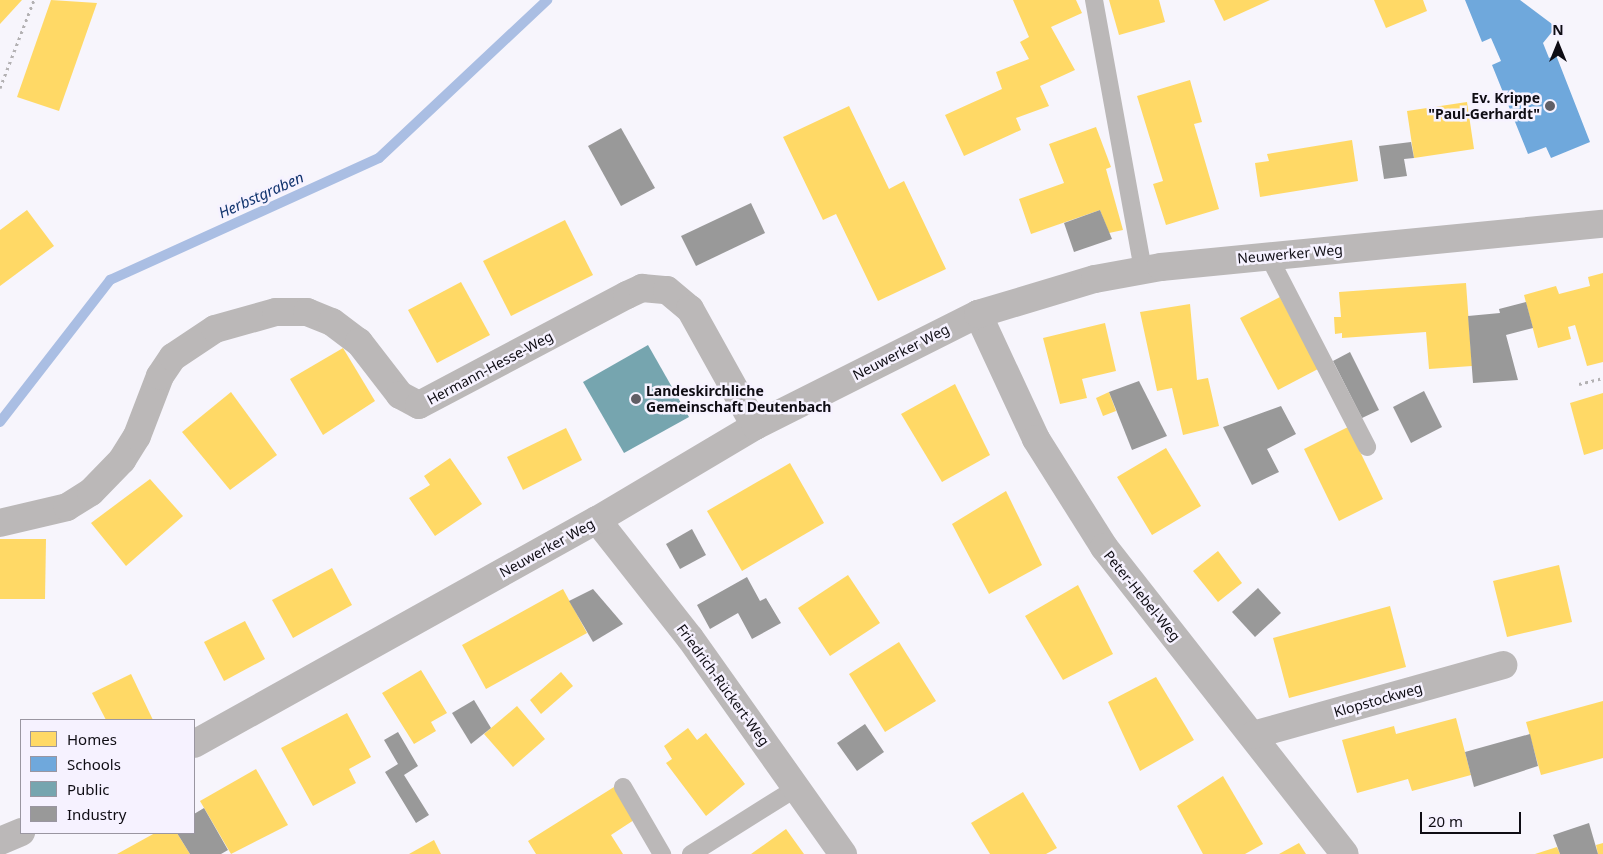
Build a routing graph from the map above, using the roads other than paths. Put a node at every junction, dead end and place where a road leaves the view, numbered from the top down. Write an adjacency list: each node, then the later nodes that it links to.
1 (1094, 0): 4 (lane)
2 (1603, 224): 3 (street, Neuwerker Weg)
3 (1268, 255): 4 (street, Neuwerker Weg); 7 (lane)
4 (1143, 270): 5 (street, Neuwerker Weg)
5 (978, 314): 6 (street, Neuwerker Weg); 11 (street, Peter-Hebel-Weg)
6 (755, 426): 8 (street, Neuwerker Weg); 9 (street, Hermann-Hesse-Weg)
7 (1367, 447)
8 (598, 520): 12 (street, Neuwerker Weg); 14 (street, Friedrich-Rückert-Weg)
9 (0, 523)
10 (1503, 665): 11 (street, Klopstockweg)
11 (1253, 735): 18 (street, Peter-Hebel-Weg)
12 (195, 743)
13 (623, 787): 15 (lane)
14 (798, 787): 16 (lane); 17 (street, Friedrich-Rückert-Weg)
15 (662, 854)
16 (691, 854)
17 (843, 854)
18 (1345, 854)

